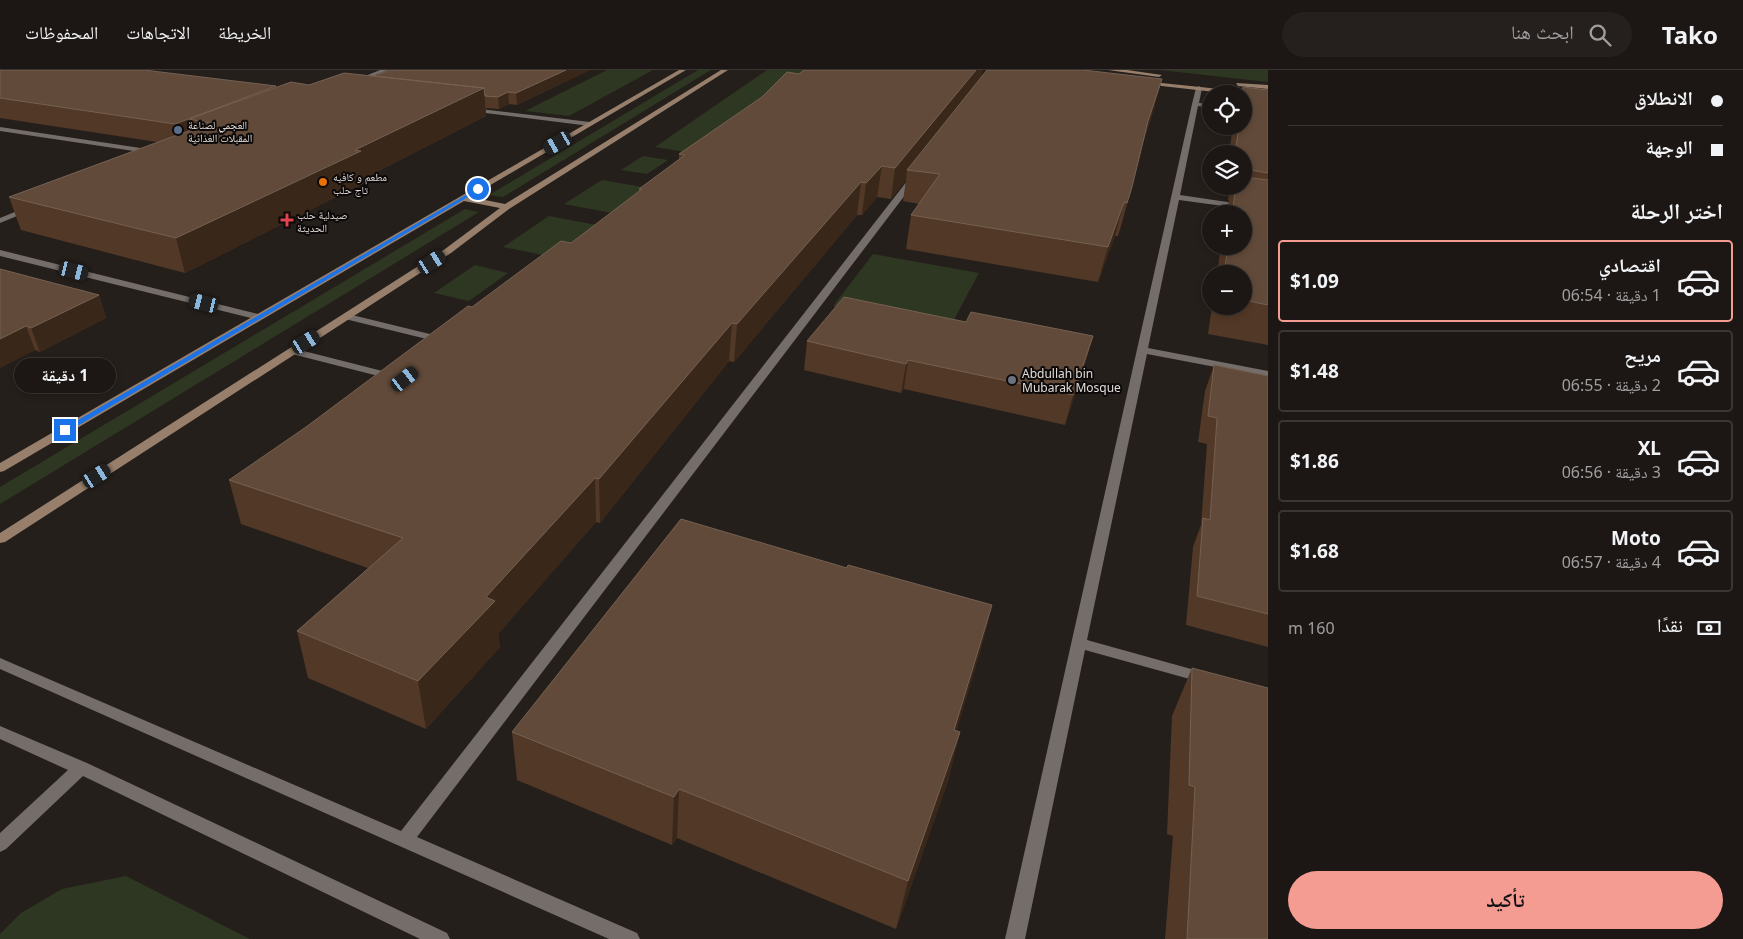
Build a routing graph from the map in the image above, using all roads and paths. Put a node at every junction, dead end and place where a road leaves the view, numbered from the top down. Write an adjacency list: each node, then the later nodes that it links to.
1 (385, 70): 7 (street)
2 (683, 70): 15 (main road)
3 (725, 70): 22 (main road)
4 (1111, 70): 5 (main road)
5 (1170, 76)
6 (1134, 81): 10 (main road)
7 (351, 83)
8 (1229, 83): 9 (main road)
9 (1268, 87)
10 (1199, 88): 11 (main road); 12 (street)
11 (1268, 96)
12 (1195, 104): 13 (street); 19 (street)
13 (1202, 105)
14 (463, 109): 15 (street)
15 (590, 124): 20 (main road)
16 (0, 129): 17 (street)
17 (153, 161)
18 (919, 172): 40 (street)
19 (1176, 197): 23 (street); 28 (street)
20 (462, 198): 22 (main road); 26 (main road)
21 (36, 207): 24 (street)
22 (506, 207): 27 (main road)
23 (1268, 210)
24 (0, 221)
25 (0, 253): 26 (street)
26 (260, 317): 33 (main road)
27 (348, 317): 29 (main road); 30 (street)
28 (1142, 350): 31 (street); 35 (street)
29 (292, 351): 32 (street); 34 (main road)
30 (439, 353)
31 (1268, 374)
32 (405, 379)
33 (0, 468)
34 (0, 539)
35 (1079, 643): 37 (street); 44 (street)
36 (0, 663): 40 (street)
37 (1221, 683)
38 (0, 732): 39 (street)
39 (81, 768): 41 (street); 42 (street)
40 (405, 840): 43 (street)
41 (0, 844)
42 (440, 939)
43 (630, 939)
44 (1015, 939)

